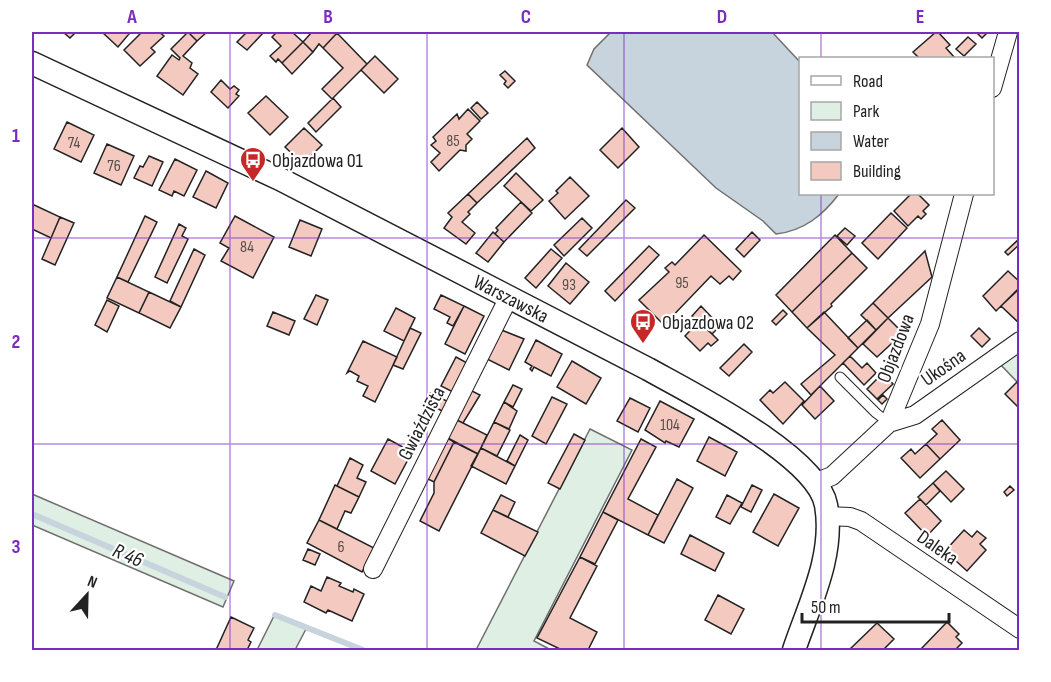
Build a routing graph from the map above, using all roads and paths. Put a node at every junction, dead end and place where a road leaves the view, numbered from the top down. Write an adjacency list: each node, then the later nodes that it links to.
1 (1008, 32): 3 (street)
2 (32, 63): 5 (street, Warszawska)
3 (994, 84)
4 (964, 195): 8 (street, Objazdowa)
5 (509, 297): 9 (street, Warszawska); 11 (street, Gwiaździsta)
6 (1020, 341): 8 (street, Ukośna)
7 (840, 377): 8 (lane)
8 (889, 423): 9 (street, Objazdowa)
9 (814, 483): 10 (street, Warszawska)
10 (827, 516): 12 (street, Daleka); 13 (street, Warszawska)
11 (373, 569)
12 (1020, 629)
13 (794, 651)

